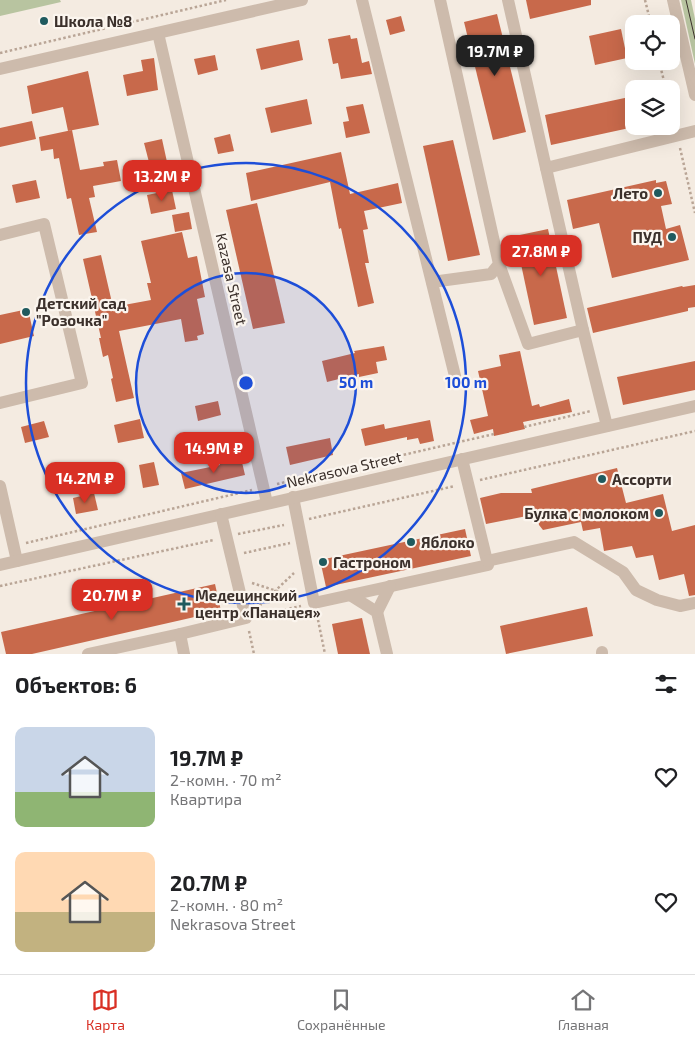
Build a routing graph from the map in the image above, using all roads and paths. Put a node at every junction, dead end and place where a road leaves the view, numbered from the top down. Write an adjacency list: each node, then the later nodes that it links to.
1 (226, 0): 10 (path)
2 (302, 0): 9 (street)
3 (362, 0): 19 (street)
4 (440, 0): 18 (street)
5 (508, 0): 15 (street)
6 (645, 0): 8 (path)
7 (673, 0): 12 (street)
8 (649, 15)
9 (158, 33): 11 (street); 30 (street, Kazasa Street)
10 (0, 53)
11 (0, 69)
12 (695, 95)
13 (695, 131): 14 (street)
14 (677, 136): 15 (street); 16 (path)
15 (546, 168): 20 (street)
16 (695, 214)
17 (0, 235): 22 (street)
18 (499, 264): 19 (street); 20 (street)
19 (432, 282): 21 (street)
20 (583, 330): 24 (street)
21 (456, 380)
22 (0, 403)
23 (695, 406): 24 (street, Nekrasova Street)
24 (607, 426): 27 (street, Nekrasova Street)
25 (695, 431): 28 (path)
26 (494, 434): 30 (path)
27 (462, 459): 28 (street); 31 (street, Nekrasova Street)
28 (468, 483): 34 (path); 40 (street)
29 (0, 486): 37 (street)
30 (264, 487): 32 (street, Kazasa Street); 37 (path)
31 (293, 497): 32 (street, Nekrasova Street); 34 (street)
32 (268, 503): 33 (street, Nekrasova Street)
33 (221, 514): 35 (street); 39 (street, Nekrasova Street)
34 (298, 522): 35 (path); 36 (street)
35 (226, 537): 38 (street); 44 (path)
36 (302, 540): 38 (path); 41 (street)
37 (14, 546): 39 (street)
38 (230, 556): 43 (street)
39 (18, 561): 42 (street, Nekrasova Street)
40 (486, 561): 45 (street); 48 (street)
41 (306, 562): 46 (path); 49 (street)
42 (0, 565)
43 (236, 578): 46 (path); 51 (street)
44 (0, 586)
45 (390, 586): 47 (street); 50 (street)
46 (276, 591): 49 (path); 51 (path)
47 (350, 595): 49 (street); 50 (street)
48 (695, 603)
49 (314, 604): 51 (path); 56 (path)
50 (377, 612): 57 (street)
51 (246, 618): 52 (street); 55 (path)
52 (180, 634): 53 (street); 54 (street)
53 (88, 654)
54 (184, 654)
55 (254, 654)
56 (324, 654)
57 (387, 654)

